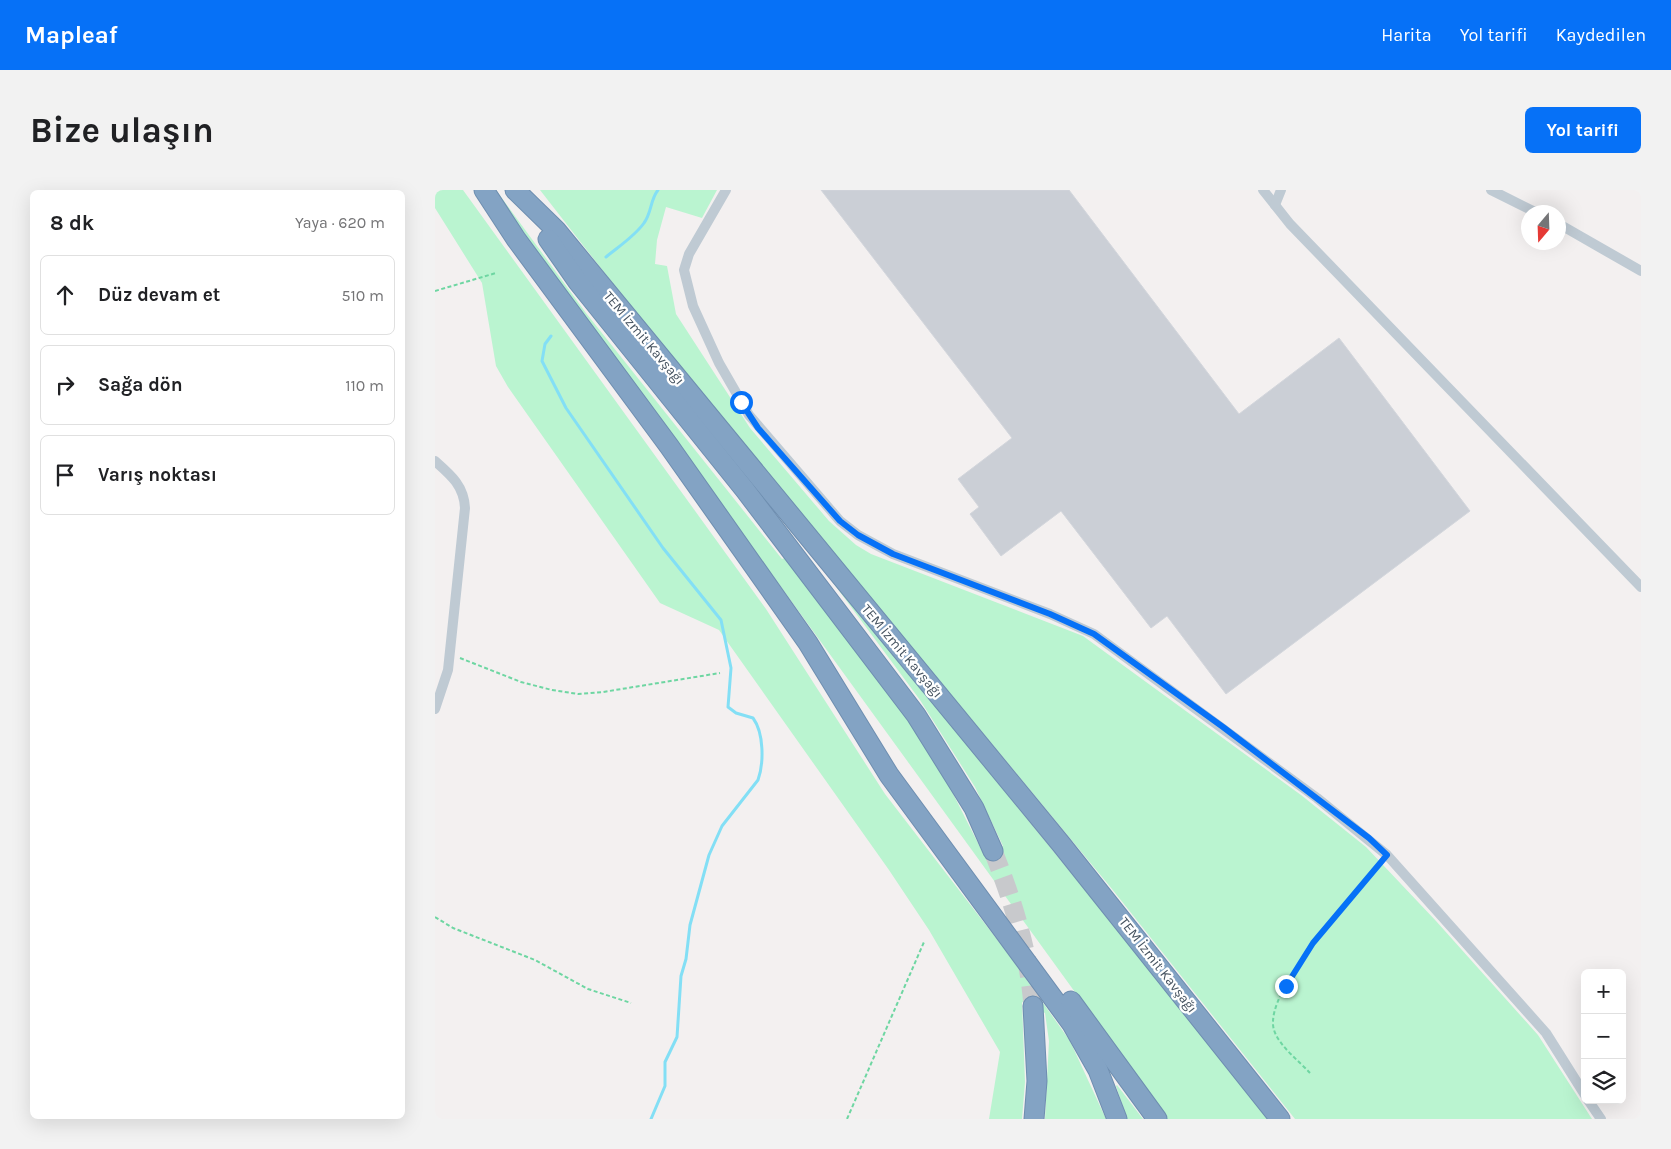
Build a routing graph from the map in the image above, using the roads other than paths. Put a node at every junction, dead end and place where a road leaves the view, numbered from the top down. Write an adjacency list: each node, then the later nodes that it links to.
1 (483, 190): 14 (highway)
2 (511, 190): 16 (highway)
3 (515, 190): 23 (highway, TEM İzmit Kavşağı)
4 (726, 190): 18 (street)
5 (1263, 190): 8 (street)
6 (1281, 190): 8 (street)
7 (1491, 190): 9 (street)
8 (1275, 205): 13 (street)
9 (1521, 205)
10 (1566, 228): 11 (street)
11 (1641, 271)
12 (435, 461): 15 (street)
13 (1641, 587)
14 (808, 643): 21 (highway); 22 (highway)
15 (435, 709)
16 (993, 851)
17 (1033, 1006): 20 (highway)
18 (1581, 1089)
19 (1591, 1104): 24 (street)
20 (1035, 1119)
21 (1117, 1119)
22 (1157, 1119)
23 (1280, 1119)
24 (1601, 1119)

